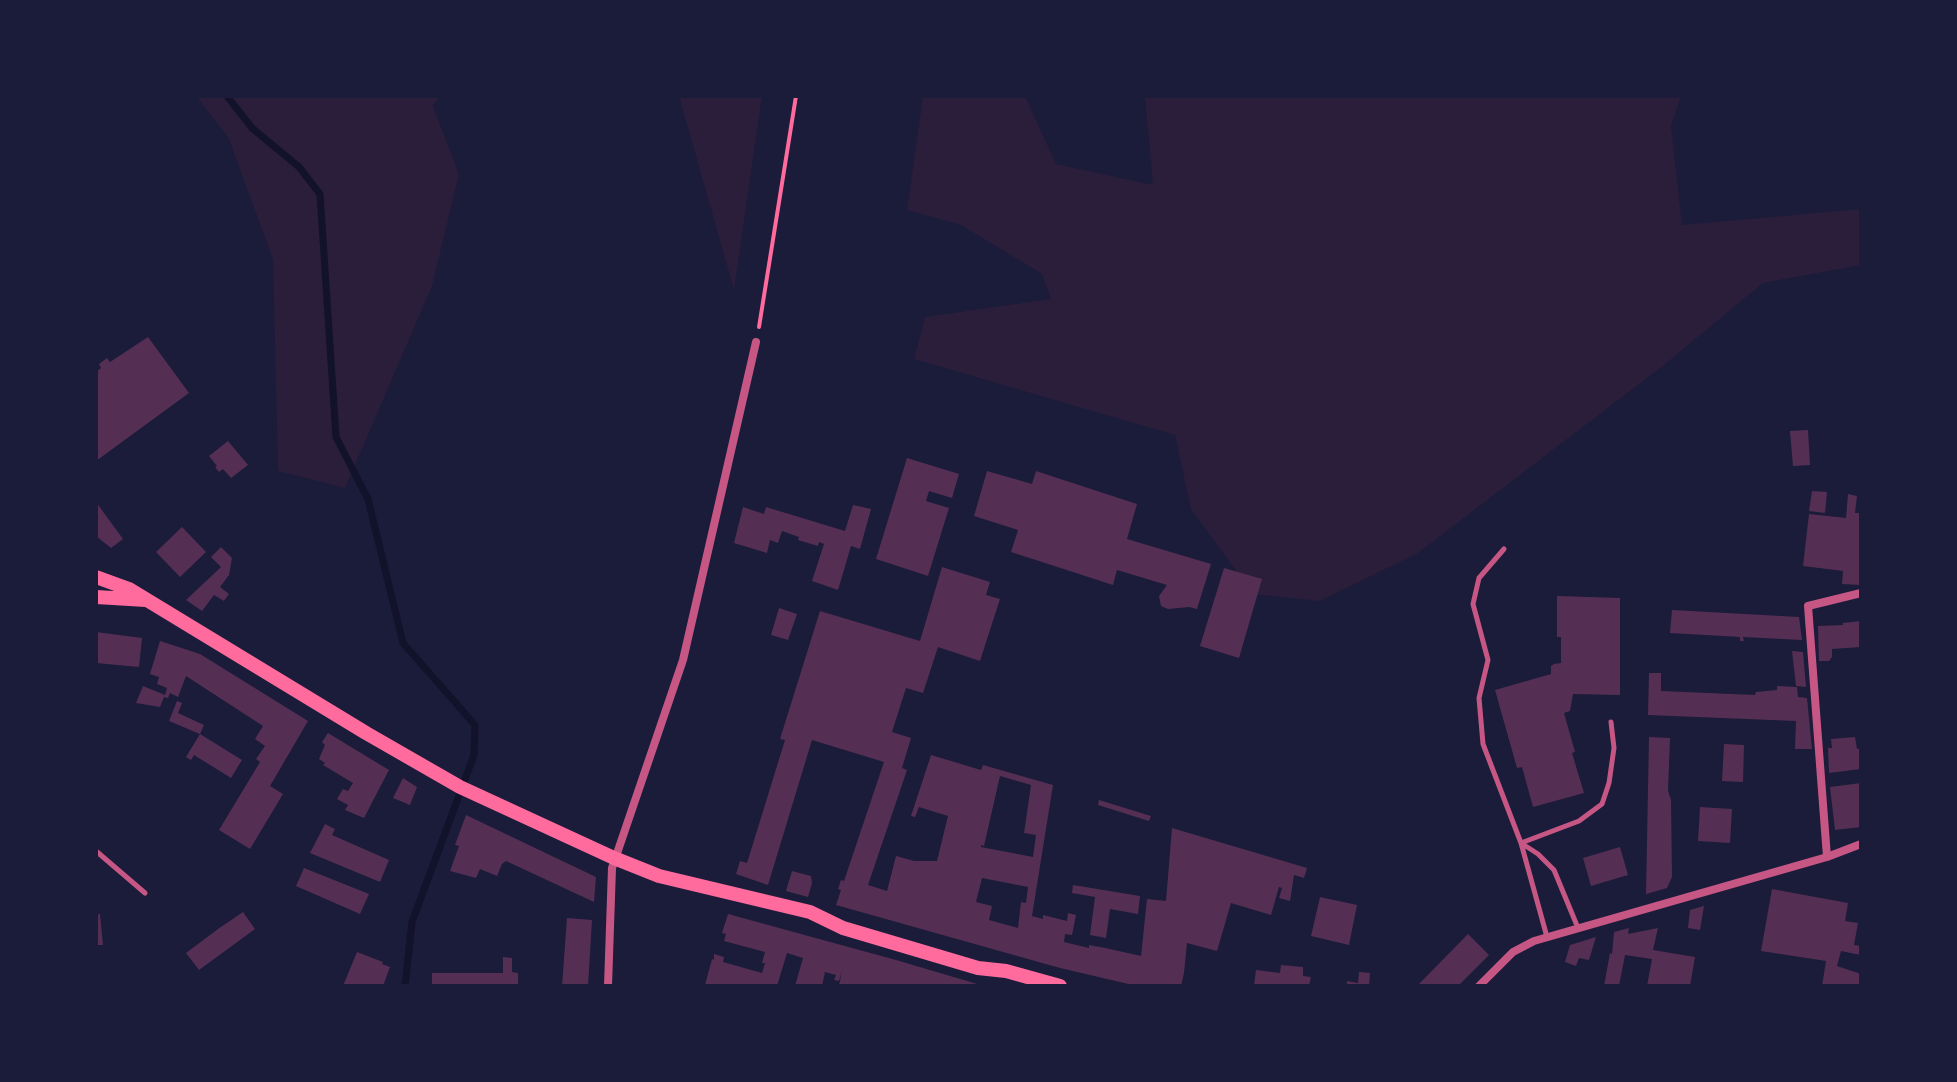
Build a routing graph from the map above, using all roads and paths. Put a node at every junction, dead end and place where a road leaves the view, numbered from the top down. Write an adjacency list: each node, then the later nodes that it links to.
1 (796, 96): 2 (path)
2 (756, 342): 13 (street)
3 (1504, 549): 9 (lane)
4 (96, 577): 7 (main road)
5 (1861, 593): 12 (street)
6 (96, 597): 7 (main road)
7 (146, 600): 13 (main road)
8 (1611, 722): 9 (lane)
9 (1521, 843): 15 (lane); 16 (lane)
10 (1861, 844): 12 (street)
11 (96, 851): 14 (lane)
12 (1827, 857): 15 (street)
13 (614, 858): 17 (street); 18 (main road)
14 (145, 893)
15 (1578, 928): 16 (street)
16 (1547, 937): 19 (street)
17 (608, 986)
18 (1060, 986)
19 (1479, 986)

